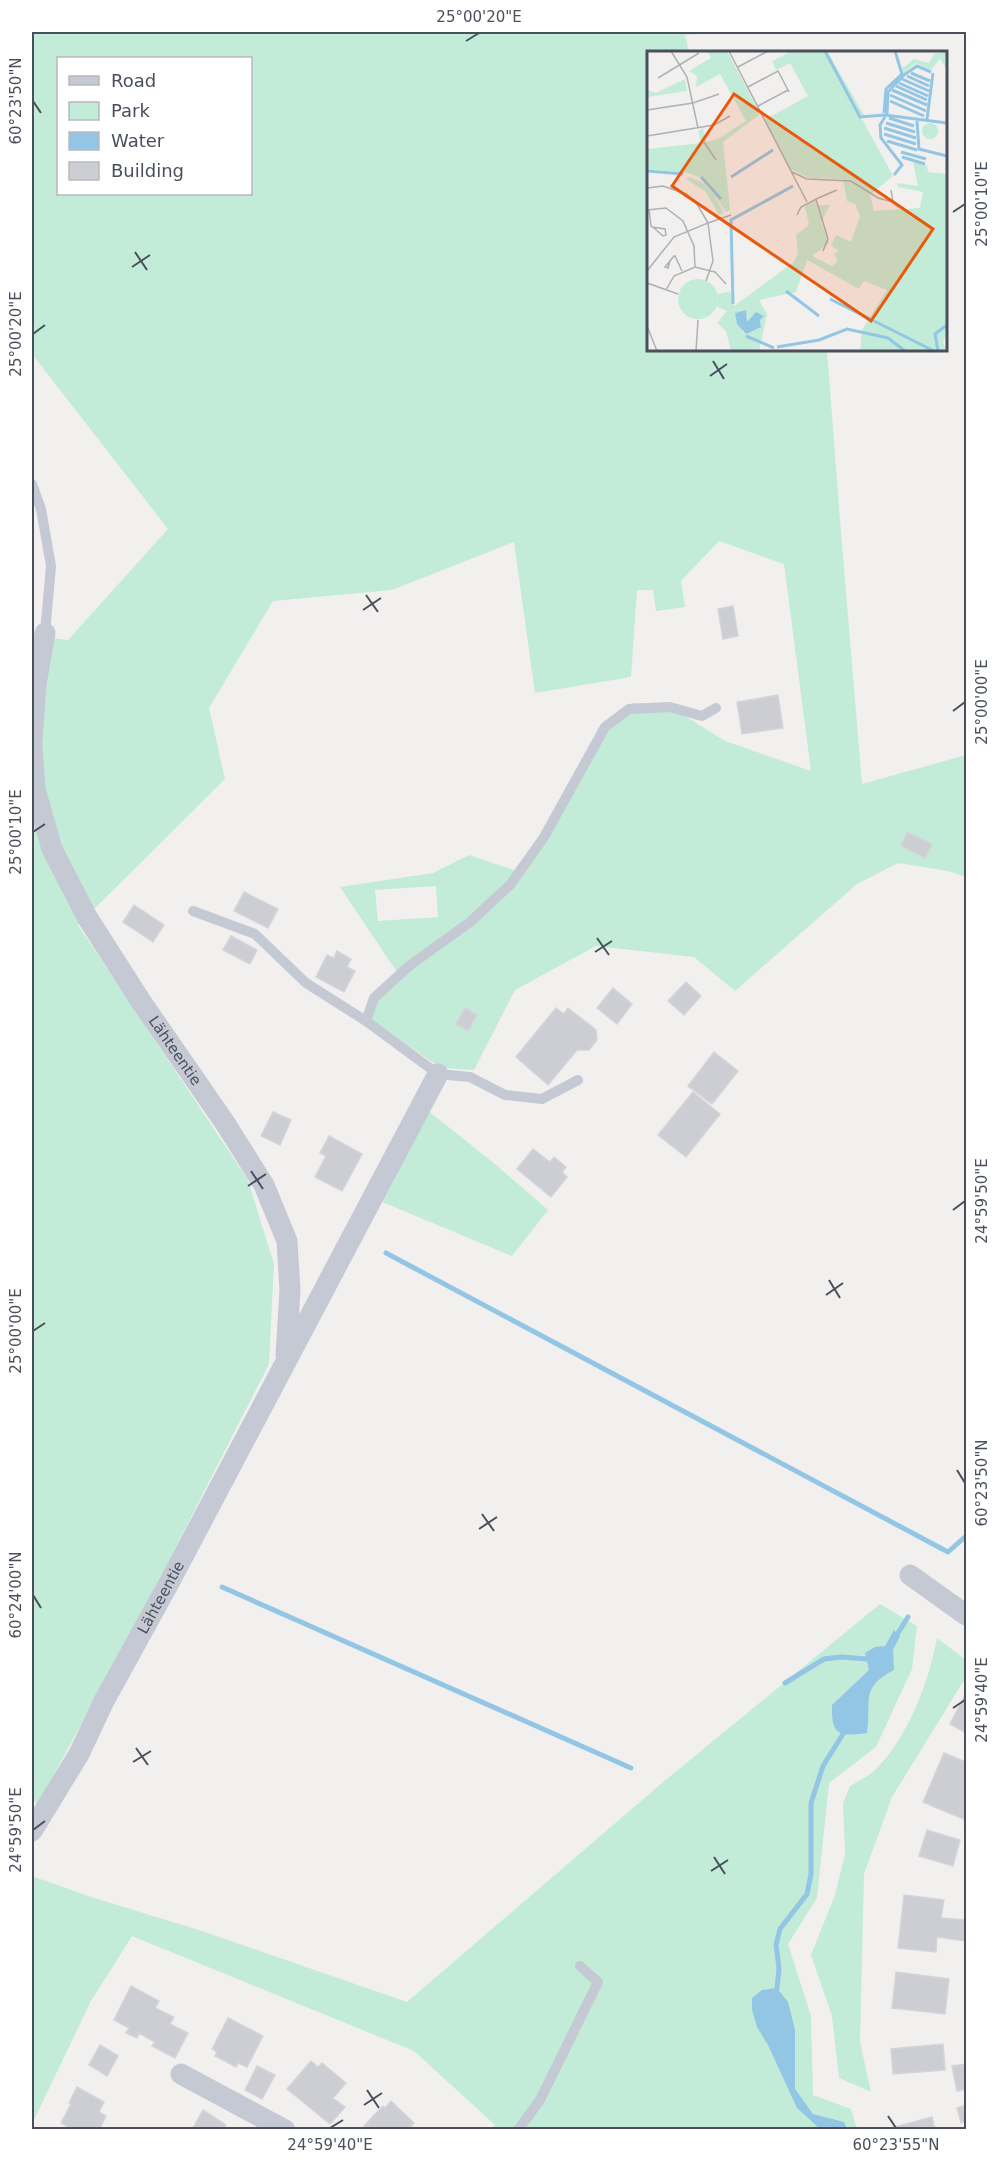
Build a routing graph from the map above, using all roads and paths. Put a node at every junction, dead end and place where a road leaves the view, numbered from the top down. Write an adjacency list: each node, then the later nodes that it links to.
1 (32, 484): 2 (lane)
2 (45, 633): 4 (street, Lähteentie)
3 (716, 708): 6 (lane)
4 (32, 743): 9 (street, Lähteentie)
5 (193, 911): 6 (lane)
6 (366, 1021): 7 (lane)
7 (438, 1074): 8 (lane); 9 (street, Lähteentie)
8 (578, 1080)
9 (286, 1362): 12 (street, Lähteentie)
10 (910, 1575): 11 (street)
11 (966, 1615)
12 (32, 1831)
13 (580, 1966): 16 (lane)
14 (182, 2074): 15 (street)
15 (285, 2130)
16 (518, 2130)

